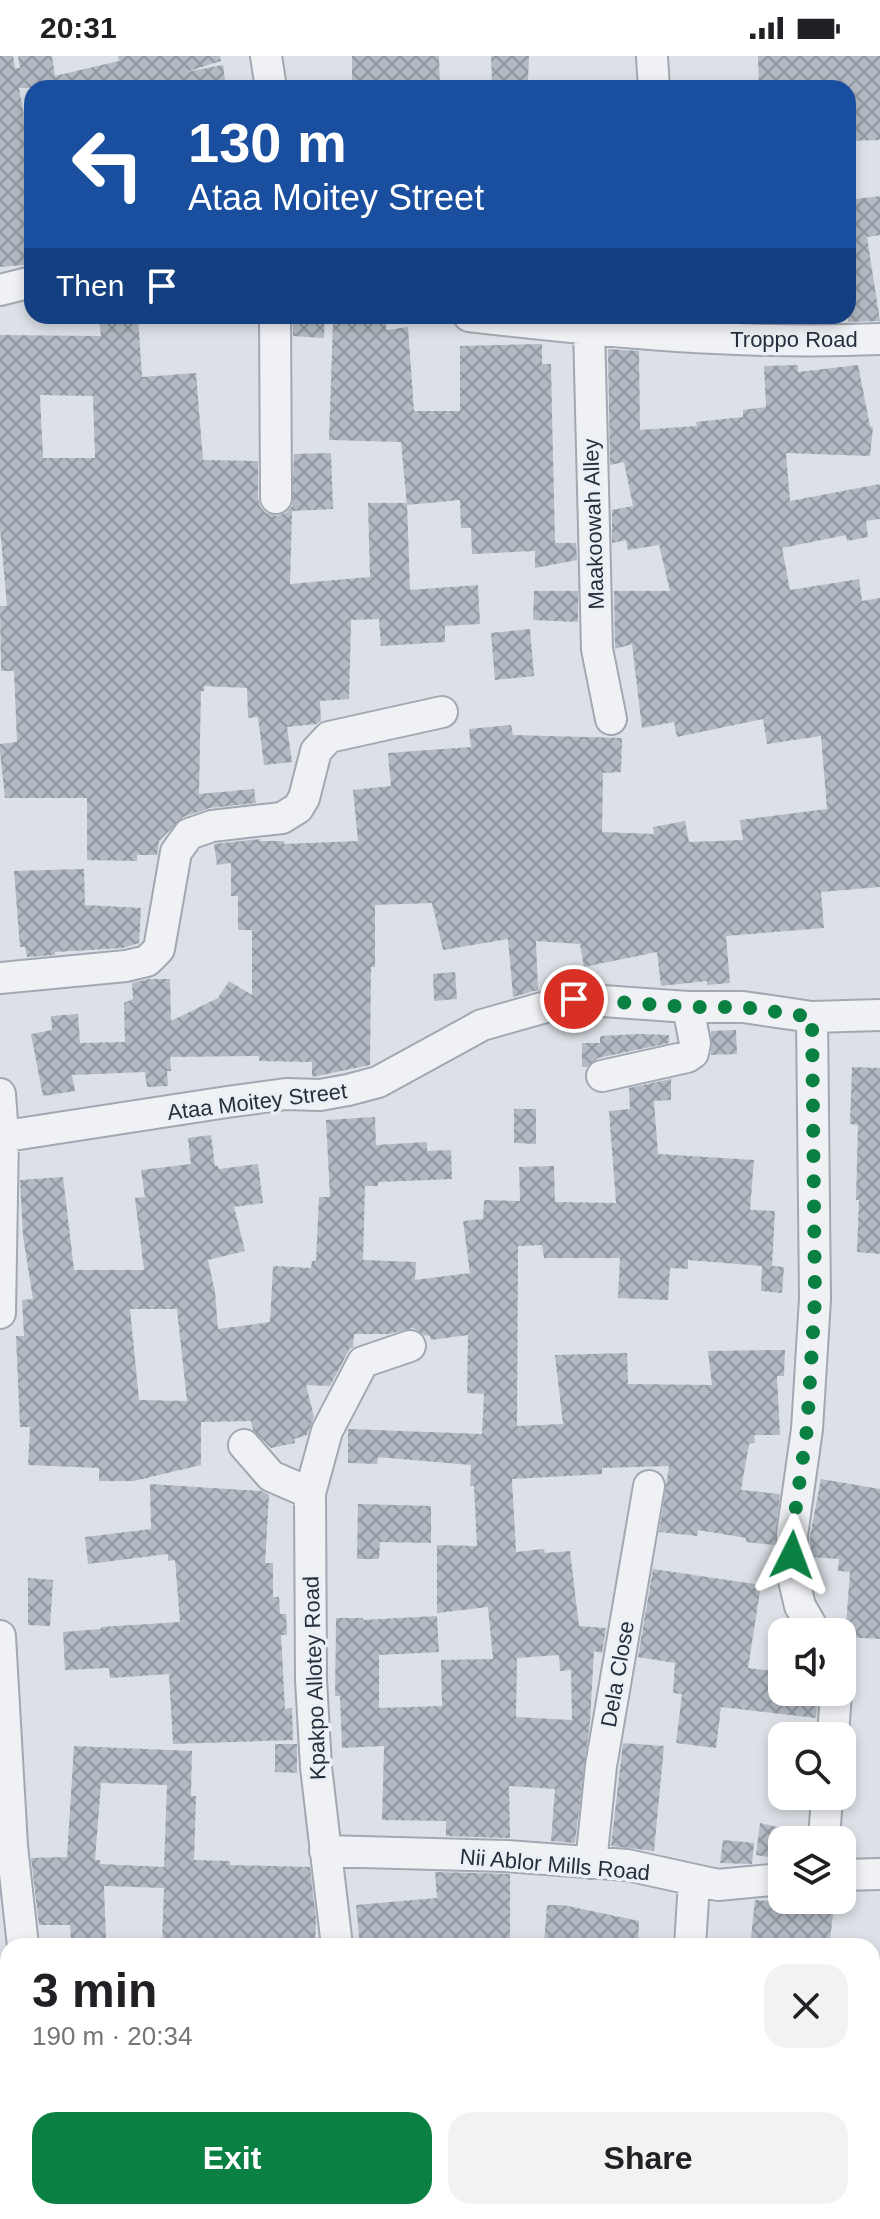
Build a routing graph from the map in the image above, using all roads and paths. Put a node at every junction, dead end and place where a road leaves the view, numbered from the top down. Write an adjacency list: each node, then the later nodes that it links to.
1 (266, 56): 3 (street)
2 (652, 57): 4 (street)
3 (270, 80)
4 (653, 80)
5 (24, 284): 6 (street)
6 (0, 290)
7 (275, 324): 12 (street)
8 (549, 324): 10 (street, Troppo Road)
9 (675, 326): 10 (street, Troppo Road); 11 (street, Troppo Road)
10 (589, 328): 14 (street, Maakoowah Alley)
11 (880, 339)
12 (276, 498)
13 (442, 712): 15 (street)
14 (611, 719)
15 (0, 978)
16 (688, 1007): 18 (street, Ataa Moitey Street); 19 (street); 21 (street, Ataa Moitey Street)
17 (880, 1015): 18 (street, Ataa Moitey Street)
18 (812, 1017): 27 (street)
19 (602, 1076)
20 (0, 1094): 21 (street)
21 (2, 1136): 22 (street)
22 (0, 1313)
23 (410, 1346): 26 (street, Kpakpo Allotey Road)
24 (244, 1445): 26 (street)
25 (649, 1486): 30 (street, Dela Close)
26 (310, 1493): 29 (street, Kpakpo Allotey Road)
27 (807, 1618)
28 (0, 1636): 35 (street)
29 (325, 1851): 30 (street, Nii Ablor Mills Road); 36 (street, Kpakpo Allotey Road)
30 (591, 1863): 34 (street, Nii Ablor Mills Road)
31 (880, 1874): 32 (street)
32 (856, 1875)
33 (768, 1880): 34 (street, Nii Ablor Mills Road)
34 (694, 1882): 37 (street)
35 (22, 1938)
36 (336, 1938)
37 (690, 1938)

